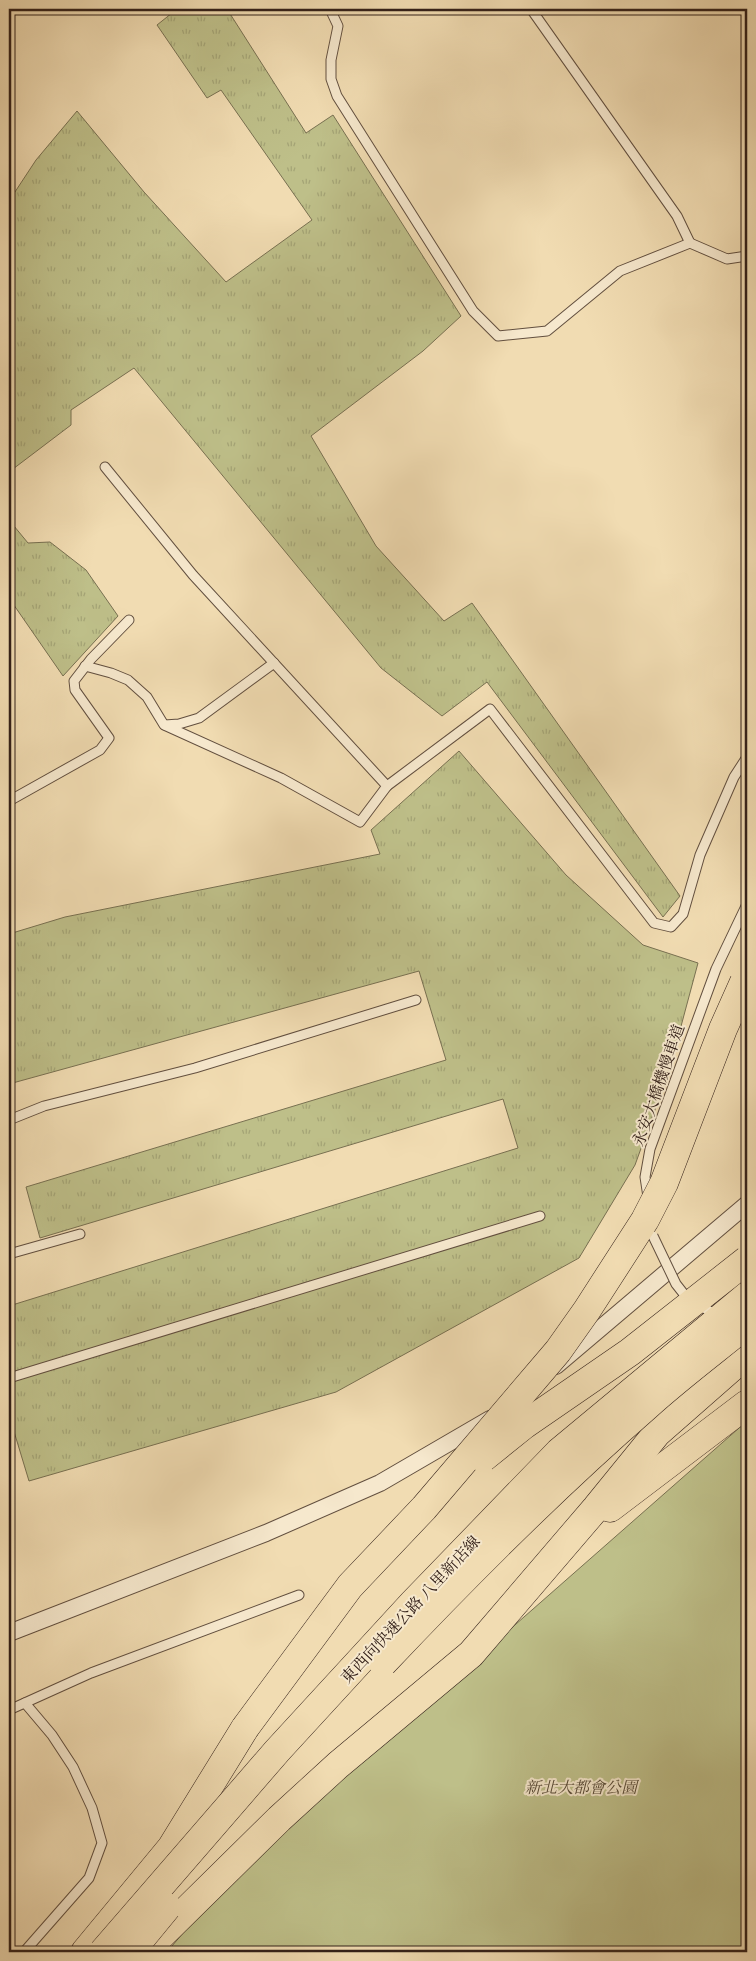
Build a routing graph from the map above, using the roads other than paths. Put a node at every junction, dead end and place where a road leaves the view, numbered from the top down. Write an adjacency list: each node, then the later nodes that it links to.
1 (330, 9): 3 (lane)
2 (531, 9): 3 (lane)
3 (690, 243): 4 (lane)
4 (747, 256)
5 (105, 467): 7 (lane)
6 (129, 620): 8 (lane)
7 (274, 663): 9 (lane); 11 (lane)
8 (85, 666): 9 (lane); 12 (lane)
9 (164, 725): 11 (lane)
10 (747, 757): 11 (lane)
11 (386, 786)
12 (9, 802)
13 (747, 904): 24 (lane, 永安大橋機慢車道, bridge)
14 (746, 978): 28 (highway, bridge)
15 (416, 1000): 16 (lane)
16 (9, 1120)
17 (747, 1204): 30 (street)
18 (540, 1216): 26 (lane)
19 (80, 1234): 20 (lane)
20 (9, 1254)
21 (747, 1260): 28 (highway, bridge)
22 (747, 1296): 36 (highway, 東西向快速公路 八里新店線, bridge)
23 (747, 1324): 37 (highway, 東西向快速公路 八里新店線, bridge)
24 (747, 1332)
25 (747, 1354): 31 (highway)
26 (9, 1378)
27 (747, 1404): 31 (highway)
28 (424, 1508): 35 (highway, bridge)
29 (299, 1595): 32 (lane)
30 (9, 1633)
31 (471, 1654): 38 (highway)
32 (25, 1703): 33 (lane); 34 (lane)
33 (9, 1710)
34 (24, 1952)
35 (85, 1952)
36 (103, 1952)
37 (130, 1952)
38 (144, 1952)

